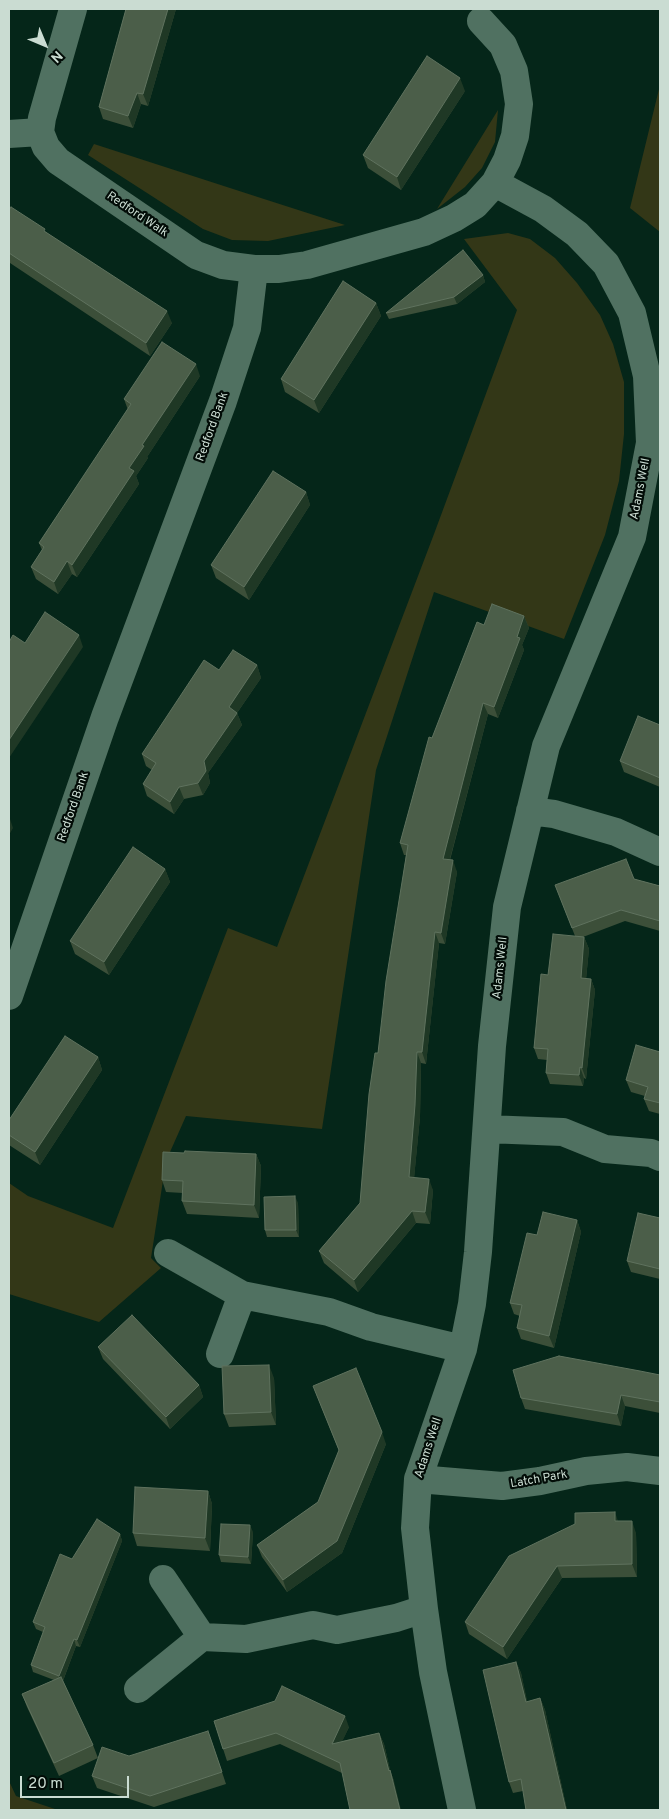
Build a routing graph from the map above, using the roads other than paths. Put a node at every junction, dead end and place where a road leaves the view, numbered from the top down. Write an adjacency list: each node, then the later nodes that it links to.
1 (73, 9): 3 (street)
2 (481, 21): 5 (street)
3 (40, 132): 4 (street); 6 (street, Redford Walk)
4 (9, 134)
5 (495, 183): 6 (street); 7 (street, Adams Well)
6 (254, 269): 9 (street, Redford Bank)
7 (530, 810): 8 (street); 10 (street, Adams Well)
8 (660, 852)
9 (9, 996)
10 (487, 1129): 11 (street); 14 (street, Adams Well)
11 (660, 1157)
12 (168, 1253): 13 (street)
13 (242, 1295): 14 (street); 15 (street)
14 (463, 1349): 17 (street, Adams Well)
15 (220, 1354)
16 (660, 1470): 17 (street, Latch Park)
17 (418, 1479): 19 (street, Adams Well)
18 (163, 1579): 20 (street)
19 (424, 1609): 20 (street); 22 (street, Adams Well)
20 (202, 1637): 21 (street)
21 (138, 1689)
22 (462, 1810)

